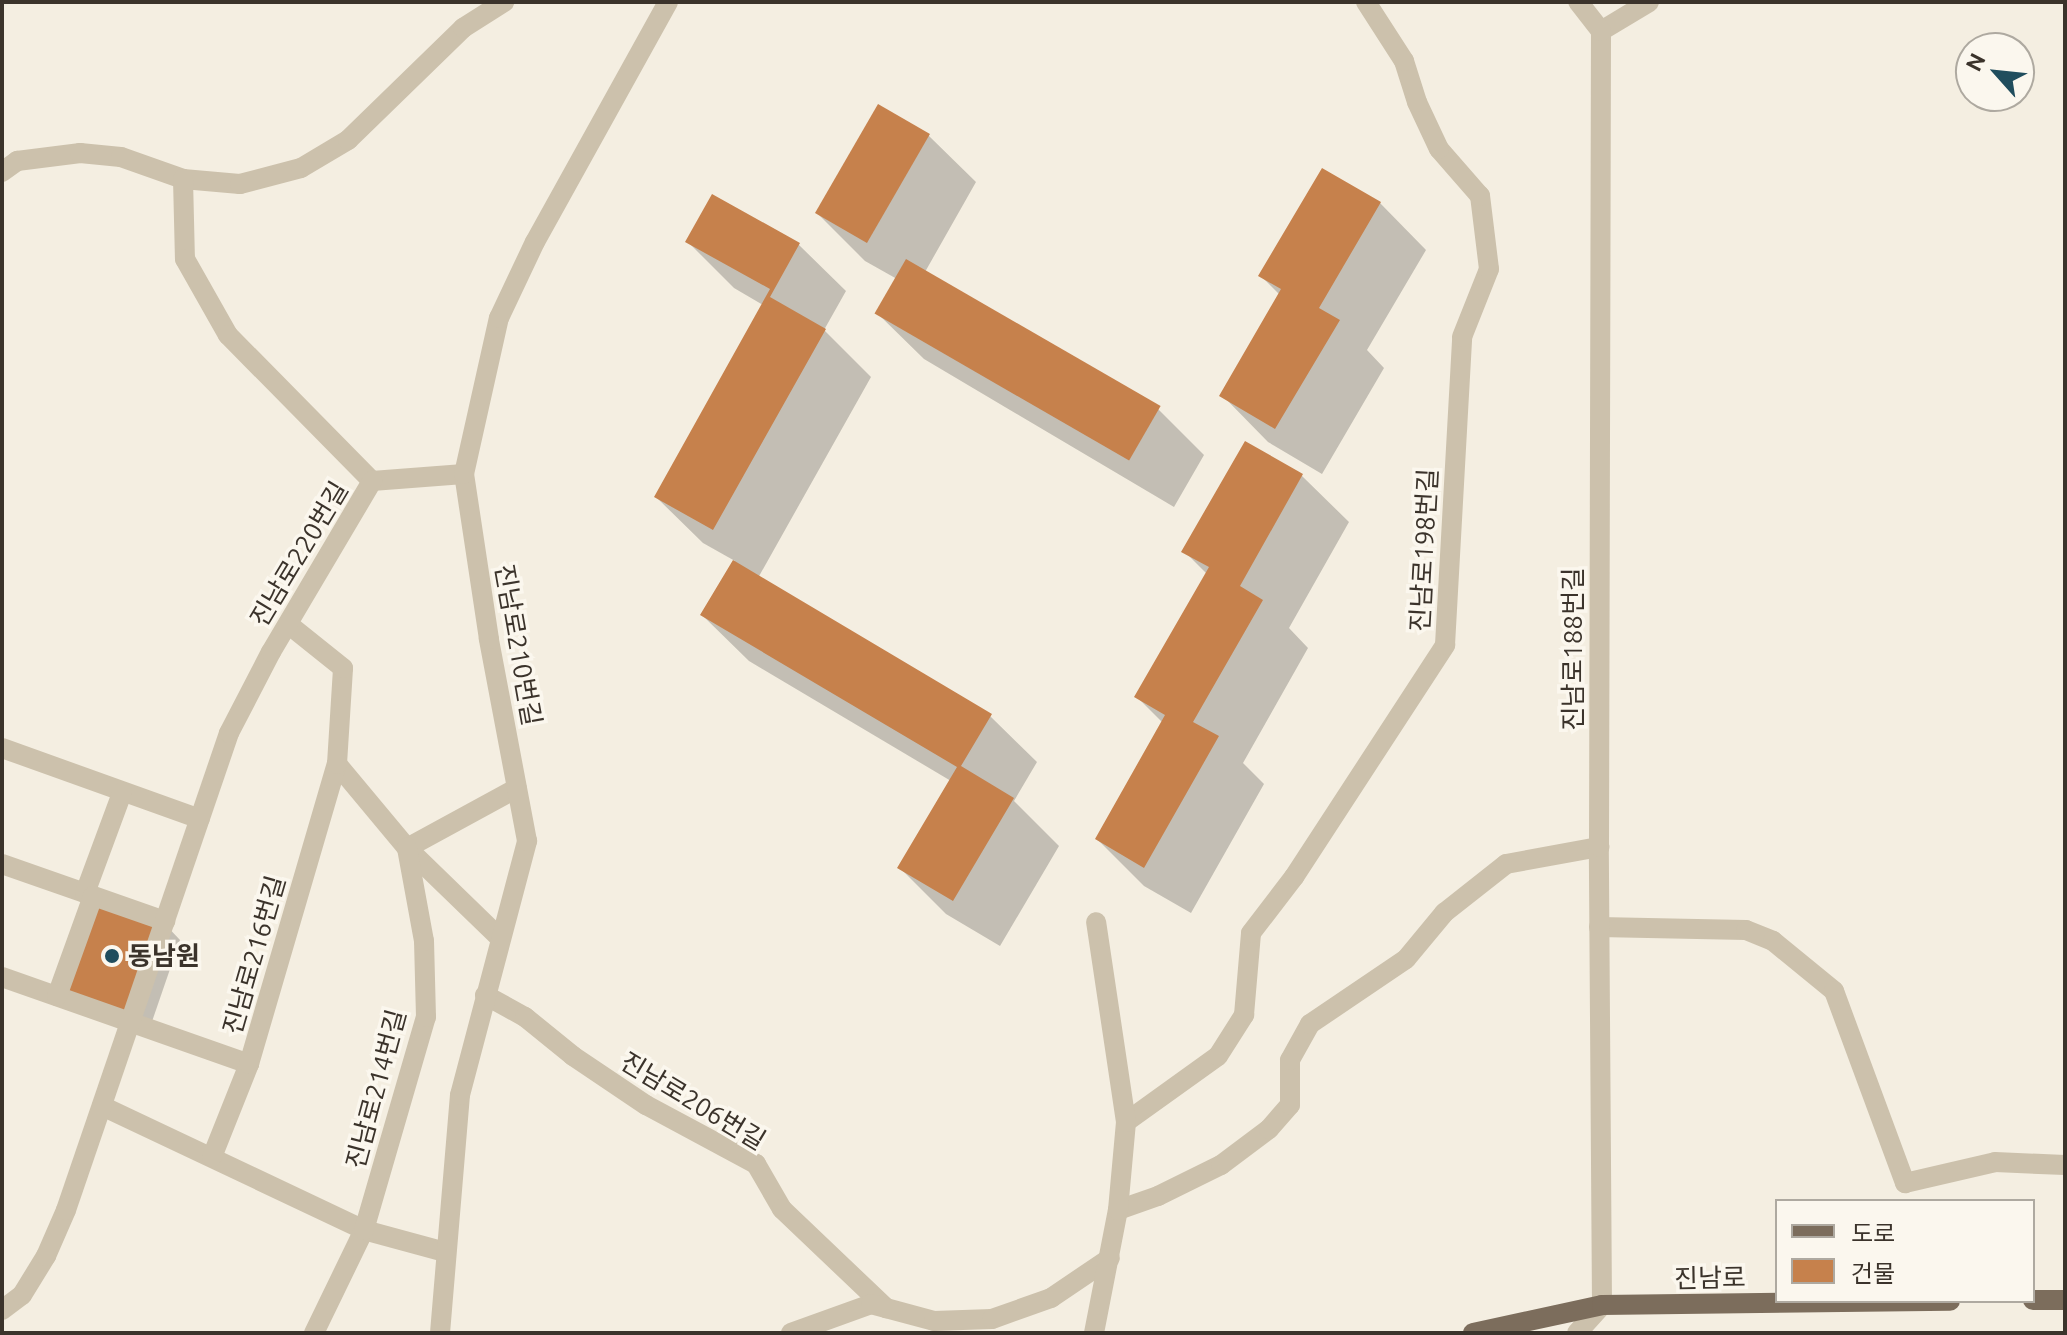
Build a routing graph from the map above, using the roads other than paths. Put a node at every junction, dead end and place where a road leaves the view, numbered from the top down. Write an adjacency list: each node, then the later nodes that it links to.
1 (504, 2): 8 (street)
2 (668, 2): 9 (street, 진남로210번길)
3 (1366, 2): 31 (street, 진남로198번길)
4 (1578, 2): 6 (street)
5 (1649, 2): 6 (street)
6 (1601, 31): 17 (street, 진남로188번길)
7 (2, 172): 8 (street)
8 (183, 179): 10 (street, 진남로220번길)
9 (464, 474): 10 (street); 14 (street, 진남로210번길)
10 (372, 481): 11 (street, 진남로220번길)
11 (288, 624): 13 (street, 진남로216번길); 16 (street, 진남로220번길)
12 (2, 748): 15 (street)
13 (337, 764): 18 (street); 29 (street, 진남로216번길)
14 (517, 788): 18 (street); 24 (street, 진남로210번길)
15 (122, 793): 16 (street); 20 (street)
16 (200, 819): 21 (street, 진남로220번길)
17 (1599, 847): 23 (street, 진남로188번길); 34 (street)
18 (407, 848): 24 (street); 35 (street, 진남로214번길)
19 (2, 864): 20 (street)
20 (89, 894): 21 (street); 27 (street)
21 (165, 921): 28 (street, 진남로220번길)
22 (1096, 922): 31 (street)
23 (1599, 927): 33 (street); 41 (street, 진남로188번길)
24 (499, 937): 26 (street, 진남로210번길)
25 (2, 977): 27 (street)
26 (485, 995): 36 (street, 진남로210번길); 42 (street, 진남로206번길)
27 (57, 996): 28 (street)
28 (131, 1022): 29 (street); 30 (street, 진남로220번길)
29 (249, 1064): 32 (street, 진남로216번길)
30 (102, 1106): 32 (street); 43 (street, 진남로220번길)
31 (1126, 1122): 34 (street)
32 (212, 1157): 35 (street)
33 (2065, 1165)
34 (1118, 1210): 37 (street)
35 (364, 1230): 36 (street); 45 (street, 진남로214번길)
36 (445, 1252): 44 (street, 진남로210번길)
37 (1110, 1258): 42 (street, 진남로206번길); 47 (street)
38 (2035, 1300): 39 (main road)
39 (2065, 1300)
40 (1776, 1303): 41 (main road, 진남로)
41 (1602, 1305): 48 (main road, 진남로); 49 (street)
42 (886, 1308): 46 (street, 진남로206번길)
43 (2, 1310)
44 (437, 1330)
45 (314, 1333)
46 (791, 1333)
47 (1094, 1333)
48 (1473, 1333)
49 (1577, 1333)

